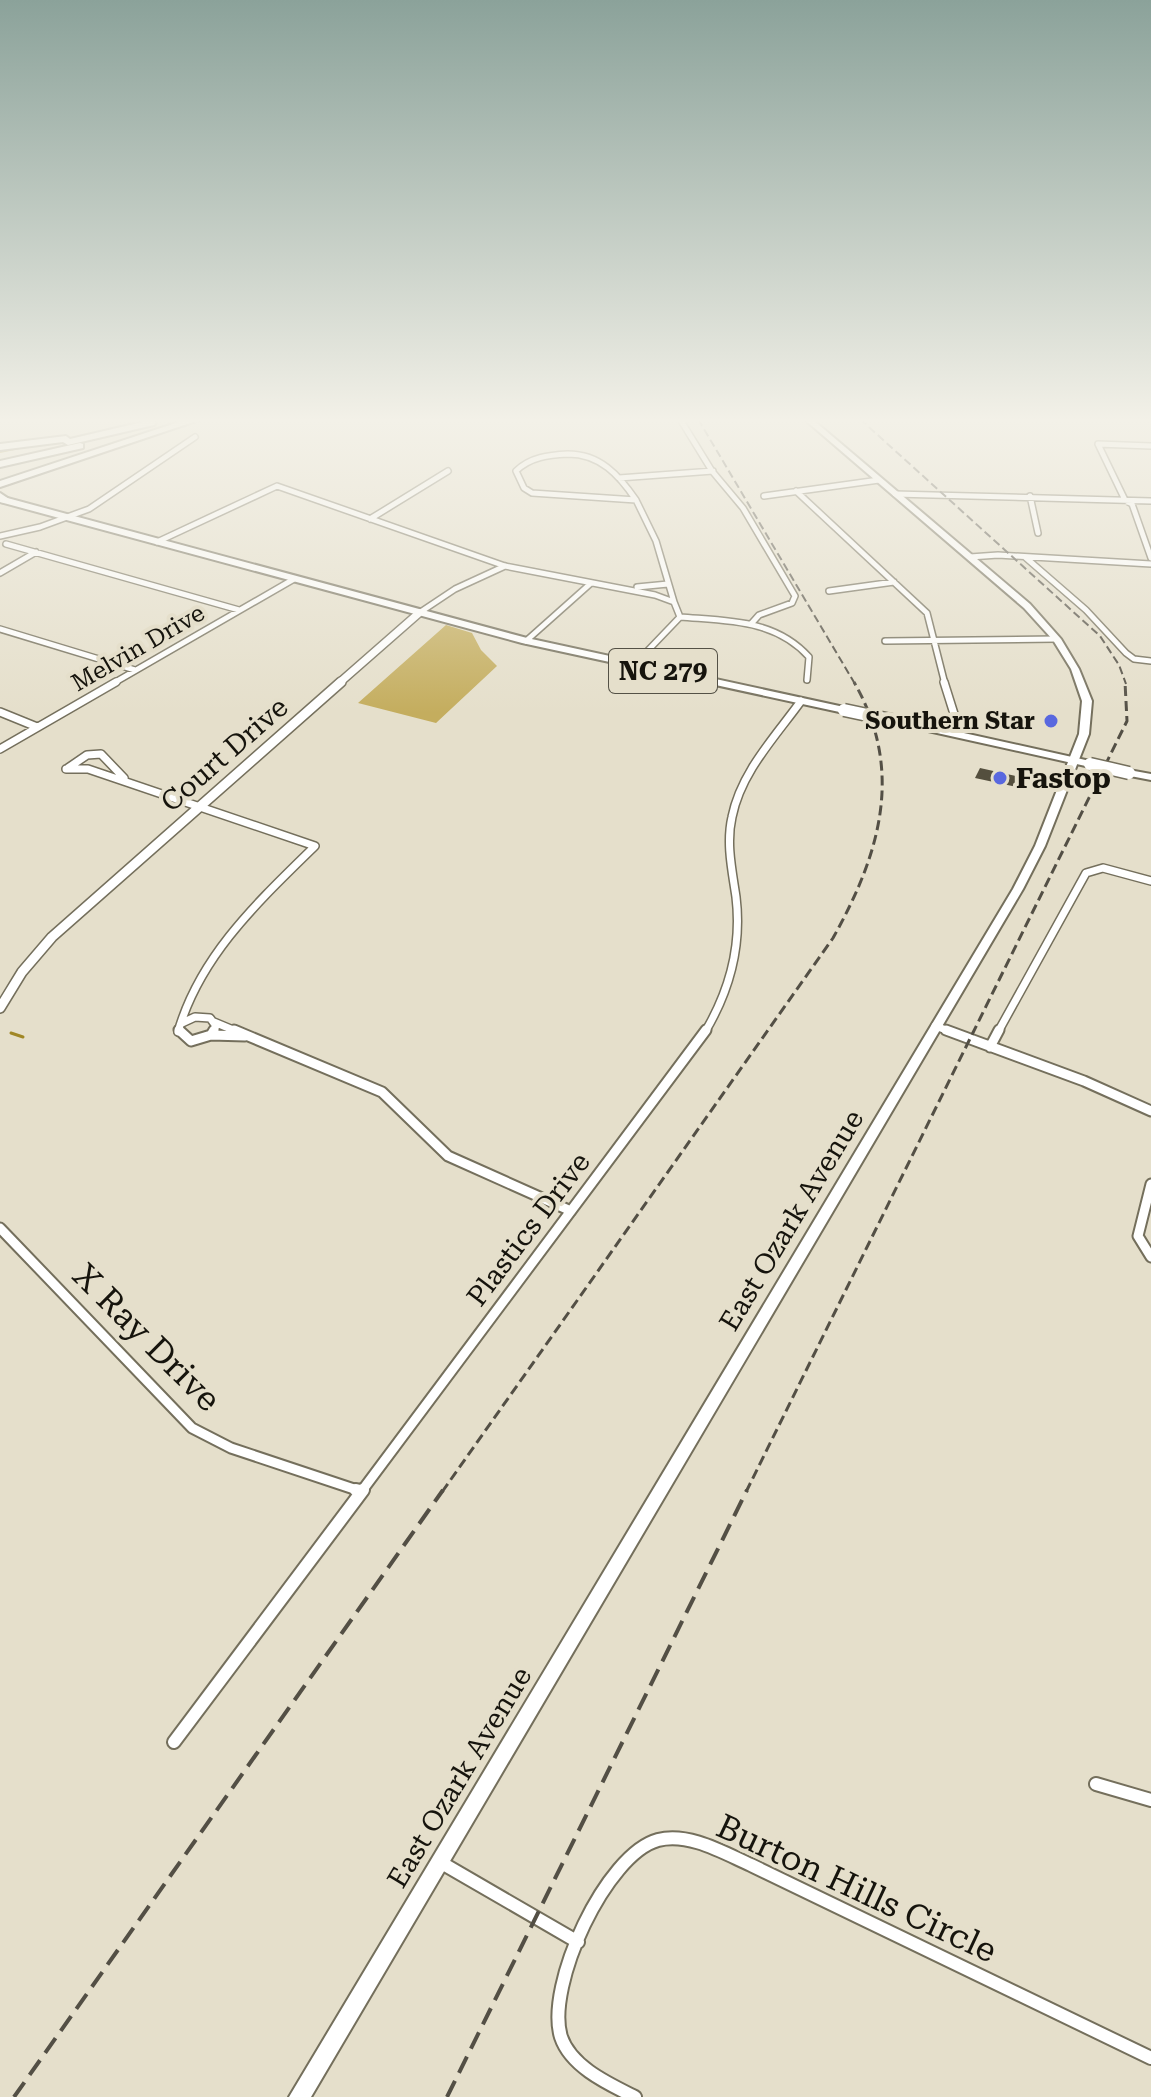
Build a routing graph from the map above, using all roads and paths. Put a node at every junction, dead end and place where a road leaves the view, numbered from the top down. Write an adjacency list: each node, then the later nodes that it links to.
1 (41, 517): 14 (street)
2 (65, 517): 12 (main road, NC 279)
3 (211, 517): 17 (street)
4 (364, 517): 13 (street)
5 (373, 517): 13 (street)
6 (645, 517): 28 (street)
7 (748, 517): 35 (street)
8 (824, 517): 26 (street)
9 (922, 517): 21 (main road, East Ozark Avenue)
10 (1035, 517): 15 (street)
11 (1136, 517): 22 (street)
12 (69, 518): 14 (street); 17 (main road, NC 279)
13 (370, 519): 23 (street)
14 (21, 532): 16 (street)
15 (1038, 533)
16 (0, 536)
17 (157, 542): 25 (main road, NC 279)
18 (6, 544): 19 (street)
19 (36, 552): 24 (street); 32 (street)
20 (1024, 556): 21 (street); 22 (street); 43 (street)
21 (970, 557): 40 (main road, East Ozark Avenue)
22 (1151, 561)
23 (505, 566): 27 (street); 33 (street, Court Drive)
24 (0, 573)
25 (294, 579): 32 (street, Melvin Drive); 33 (main road, NC 279)
26 (894, 582): 30 (street); 39 (street)
27 (590, 584): 29 (street); 41 (street)
28 (668, 584): 29 (street); 31 (street)
29 (625, 587): 31 (street)
30 (829, 591)
31 (674, 602): 34 (street)
32 (239, 610): 45 (street, Melvin Drive)
33 (419, 613): 41 (main road, NC 279); 55 (street, Court Drive)
34 (680, 617): 35 (street); 44 (street)
35 (751, 624): 46 (street)
36 (0, 629): 37 (street)
37 (9, 632): 38 (street); 45 (street)
38 (0, 637)
39 (934, 639): 40 (street); 42 (street); 49 (street)
40 (1057, 639): 52 (main road, East Ozark Avenue)
41 (526, 641): 44 (main road, NC 279)
42 (885, 641)
43 (1151, 661)
44 (634, 665): 47 (main road, NC 279)
45 (135, 670): 50 (street, Melvin Drive)
46 (807, 680)
47 (801, 701): 52 (main road, NC 279, bridge); 68 (street, Plastics Drive)
48 (0, 712): 50 (street)
49 (955, 717)
50 (37, 727): 51 (street, Melvin Drive)
51 (0, 749)
52 (1083, 763): 53 (main road, NC 279, bridge); 62 (main road, East Ozark Avenue)
53 (1151, 777)
54 (135, 785): 54 (street); 55 (street)
55 (198, 808): 57 (street); 58 (street, Court Drive)
56 (1151, 881): 65 (street)
57 (191, 1002): 59 (street); 61 (street)
58 (0, 1008)
59 (203, 1016): 60 (street); 61 (street)
60 (214, 1022): 63 (street); 64 (street)
61 (182, 1023): 63 (street)
62 (935, 1026): 65 (street); 75 (main road, East Ozark Avenue)
63 (211, 1035): 64 (street)
64 (245, 1036): 68 (street)
65 (990, 1047): 66 (street)
66 (1151, 1111)
67 (1151, 1184): 70 (street)
68 (571, 1211): 71 (street, Plastics Drive)
69 (0, 1228): 71 (street, X Ray Drive)
70 (1151, 1257)
71 (360, 1491): 72 (street, Plastics Drive)
72 (174, 1742)
73 (1096, 1784): 74 (street)
74 (1151, 1800)
75 (439, 1862): 76 (street); 78 (main road, East Ozark Avenue)
76 (578, 1942): 77 (street, Burton Hills Circle); 79 (street, Burton Hills Circle)
77 (1151, 2058)
78 (299, 2097)
79 (635, 2097)

